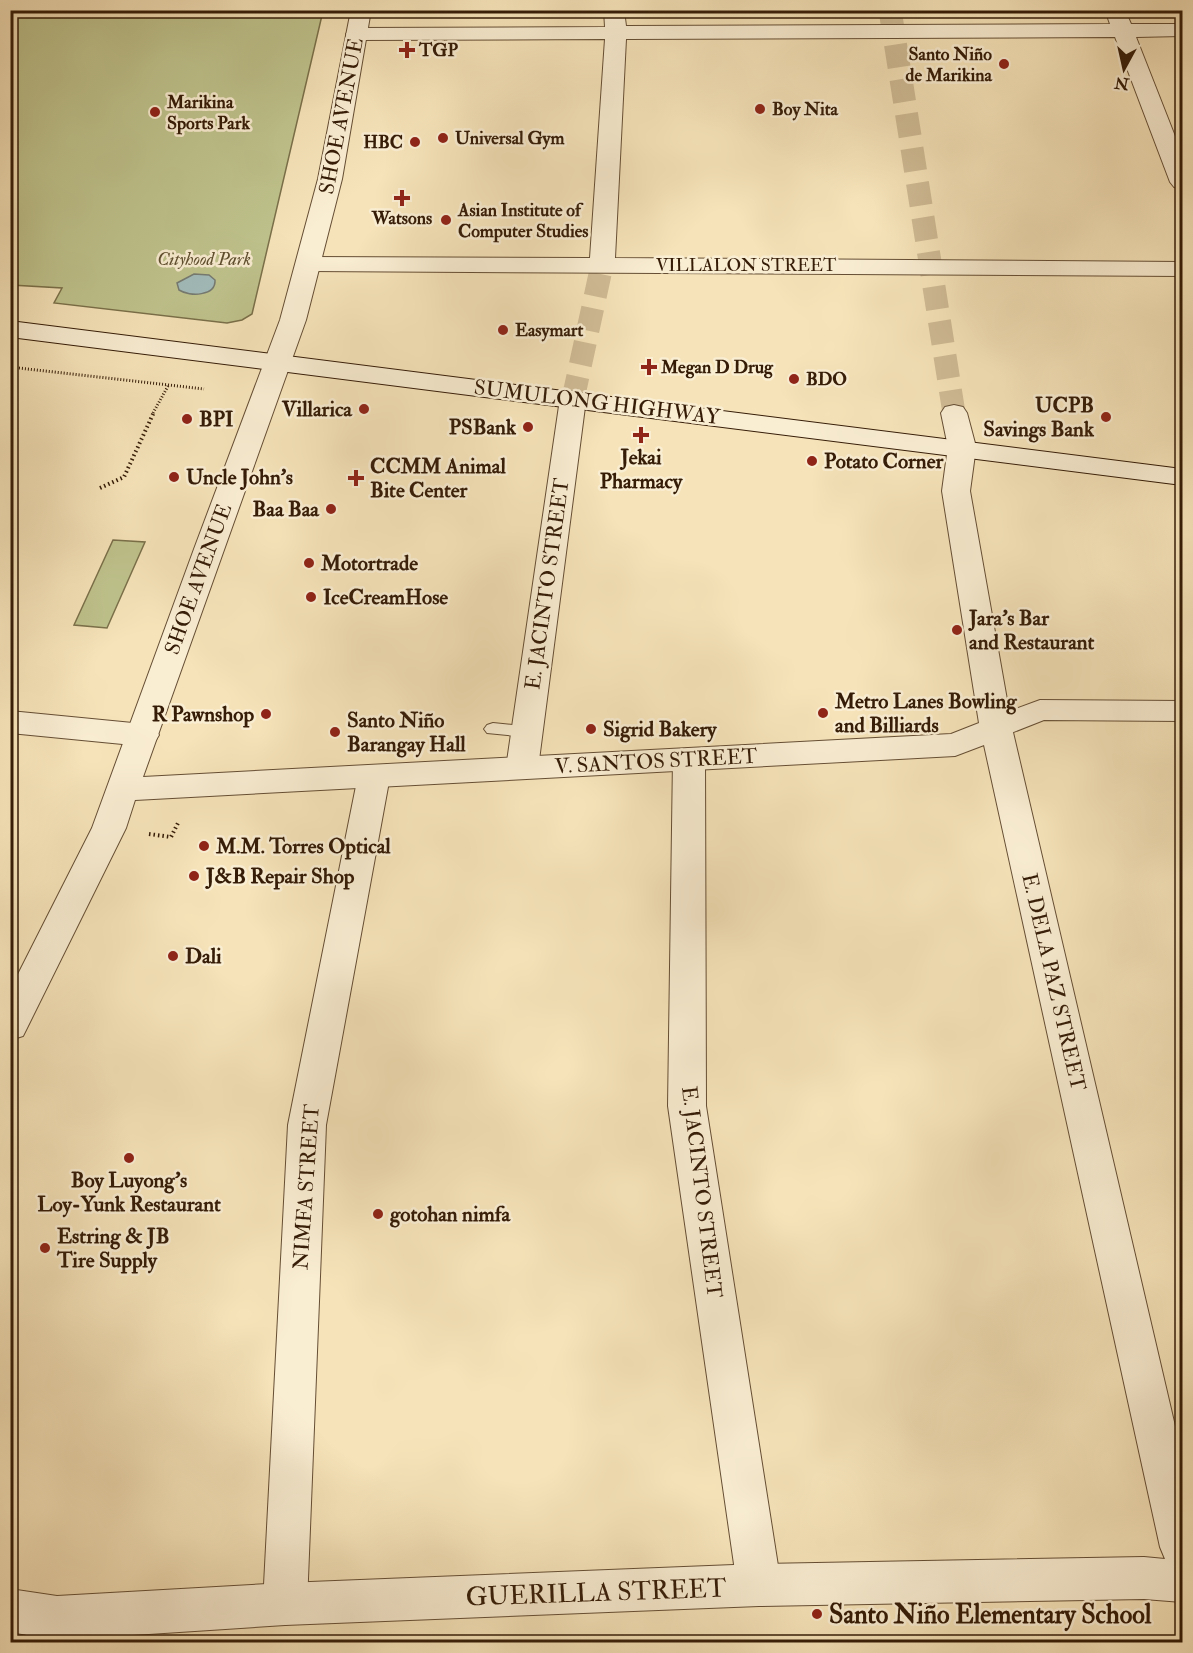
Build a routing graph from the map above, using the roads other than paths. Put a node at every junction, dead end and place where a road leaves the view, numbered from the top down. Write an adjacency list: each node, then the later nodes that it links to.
1 (361, 10): 5 (street, SHOE AVENUE)
2 (614, 10): 6 (street)
3 (1118, 20): 4 (street); 6 (street); 7 (street)
4 (1182, 30)
5 (356, 33): 6 (street); 8 (street, SHOE AVENUE)
6 (616, 34): 9 (street)
7 (1182, 182)
8 (309, 264): 9 (street, VILLALON STREET); 12 (street, SHOE AVENUE)
9 (602, 265): 10 (street, VILLALON STREET)
10 (1182, 269)
11 (10, 329): 12 (street, SUMULONG HIGHWAY)
12 (277, 362): 13 (street, SUMULONG HIGHWAY); 22 (street, SHOE AVENUE)
13 (573, 399): 15 (street, SUMULONG HIGHWAY); 21 (street, E. JACINTO STREET)
14 (954, 413): 15 (street, E. DELA PAZ STREET)
15 (962, 447): 16 (street, SUMULONG HIGHWAY); 19 (street, E. DELA PAZ STREET)
16 (1182, 477)
17 (1182, 711): 19 (street, V. SANTOS STREET)
18 (10, 722): 22 (street)
19 (996, 728): 23 (street, V. SANTOS STREET); 28 (street, E. DELA PAZ STREET)
20 (493, 729): 21 (lane)
21 (526, 731): 24 (street, E. JACINTO STREET)
22 (143, 735): 26 (street, SHOE AVENUE)
23 (689, 759): 24 (street, V. SANTOS STREET); 30 (street, E. JACINTO STREET)
24 (522, 768): 25 (street, V. SANTOS STREET)
25 (374, 776): 26 (street, V. SANTOS STREET); 31 (street, NIMFA STREET)
26 (123, 789): 27 (street, SHOE AVENUE)
27 (10, 1026)
28 (1182, 1547)
29 (1182, 1581): 30 (street, GUERILLA STREET)
30 (759, 1585): 31 (street, GUERILLA STREET)
31 (285, 1605): 33 (street, GUERILLA STREET)
32 (10, 1610): 33 (street, GUERILLA STREET)
33 (50, 1630)

